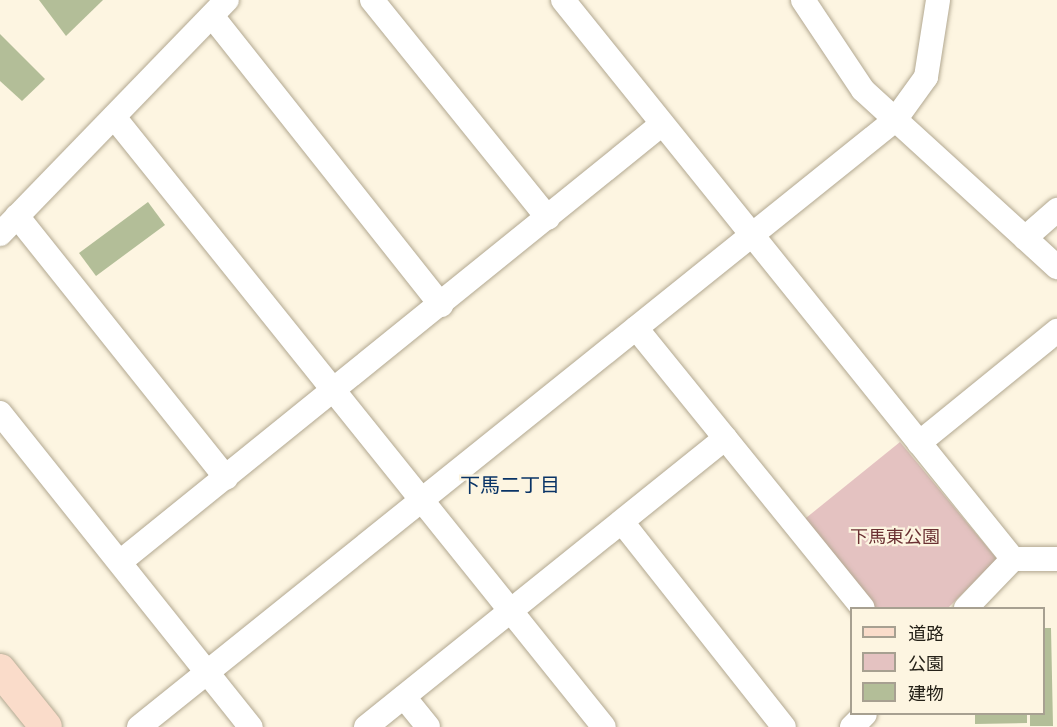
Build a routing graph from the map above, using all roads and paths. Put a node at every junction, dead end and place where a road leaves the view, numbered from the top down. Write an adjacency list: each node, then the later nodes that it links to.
1 (372, 0): 11 (street)
2 (803, 0): 7 (street)
3 (938, 0): 7 (street)
4 (568, 2): 8 (street)
5 (219, 8): 6 (street); 16 (street)
6 (114, 117): 10 (street); 19 (street)
7 (895, 120): 13 (street); 14 (street)
8 (662, 124): 11 (street); 13 (street)
9 (1057, 210): 14 (street)
10 (17, 216): 12 (street); 23 (street)
11 (548, 218): 16 (street)
12 (0, 234)
13 (750, 236): 17 (street); 22 (street)
14 (1025, 238): 15 (street)
15 (1057, 267)
16 (441, 305): 19 (street)
17 (636, 328): 21 (street); 24 (street)
18 (1057, 331): 22 (street)
19 (335, 392): 23 (street); 24 (street)
20 (3, 423): 28 (street)
21 (725, 438): 25 (street); 29 (street)
22 (919, 443): 26 (street)
23 (226, 478): 28 (street)
24 (423, 501): 31 (street); 33 (street)
25 (622, 522): 31 (street); 42 (street)
26 (1013, 559): 27 (street); 30 (street)
27 (1057, 559)
28 (120, 562): 33 (street)
29 (861, 607)
30 (968, 607)
31 (512, 612): 34 (street); 41 (street)
32 (0, 670): 36 (main road)
33 (207, 673): 37 (street); 38 (street)
34 (404, 697): 39 (street); 40 (street)
35 (864, 715): 43 (street)
36 (46, 727)
37 (138, 727)
38 (250, 727)
39 (366, 727)
40 (428, 727)
41 (604, 727)
42 (784, 727)
43 (852, 727)

